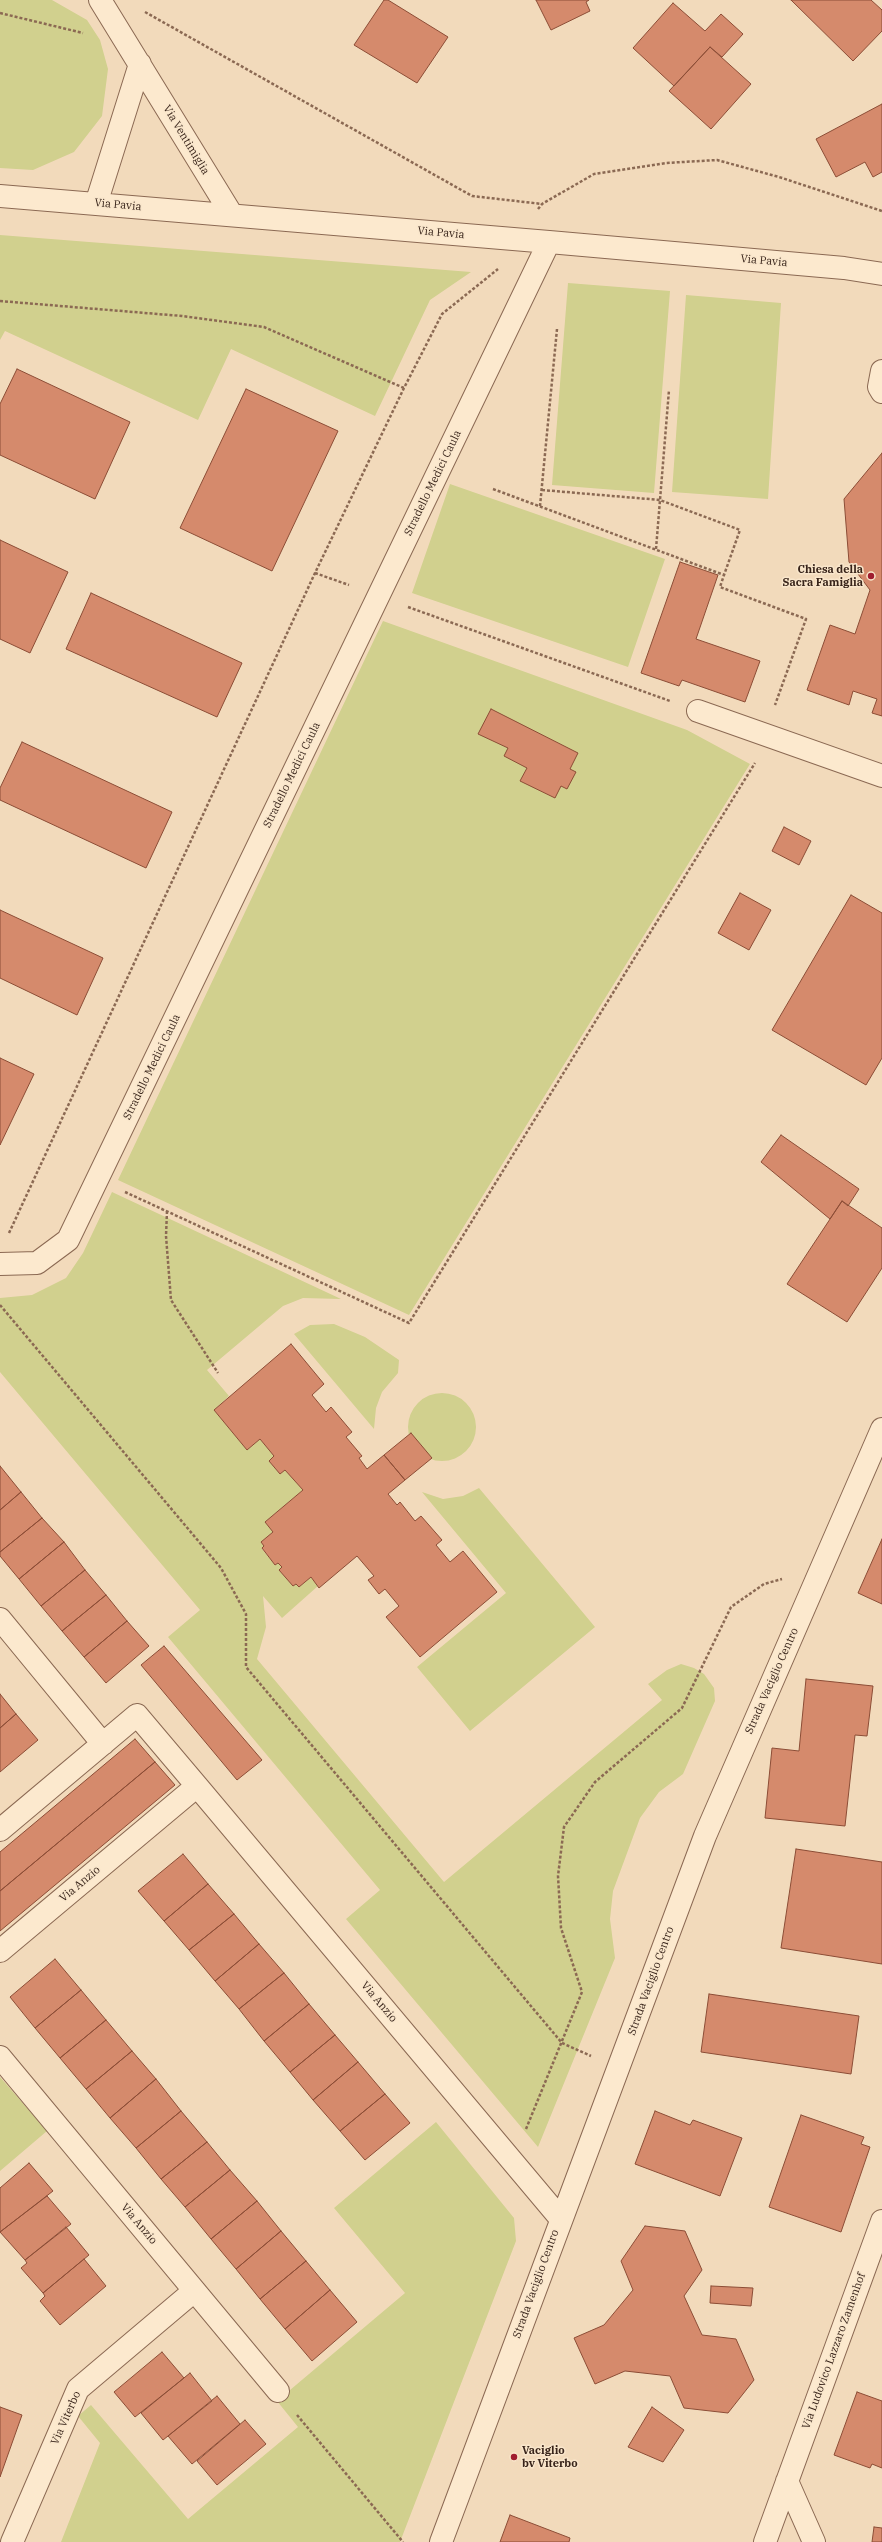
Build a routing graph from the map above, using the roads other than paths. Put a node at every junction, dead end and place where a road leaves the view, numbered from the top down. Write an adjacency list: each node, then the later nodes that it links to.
1 (100, 0): 2 (street, Via Ventimiglia)
2 (140, 64): 4 (street); 5 (street, Via Ventimiglia)
3 (0, 196): 4 (street, Via Pavia)
4 (96, 204): 5 (street, Via Pavia)
5 (232, 215): 6 (street, Via Pavia)
6 (550, 242): 7 (street, Via Pavia); 12 (street, Stradello Medici Caula)
7 (882, 274)
8 (882, 371): 9 (street)
9 (882, 392)
10 (698, 711): 11 (street)
11 (882, 776)
12 (0, 1264)
13 (882, 1429): 20 (street, Strada Vaciglio Centro)
14 (0, 1619): 15 (street)
15 (103, 1744): 16 (street, Via Anzio); 17 (street, Via Anzio)
16 (197, 1786): 18 (street, Via Anzio); 20 (street, Via Anzio)
17 (0, 1830)
18 (0, 1951)
19 (0, 2057): 22 (street, Via Anzio)
20 (560, 2218): 26 (street, Strada Vaciglio Centro)
21 (882, 2220): 24 (street, Via Ludovico Lazzaro Zamenhof)
22 (194, 2291): 23 (street, Via Anzio); 25 (street, Via Viterbo)
23 (278, 2391)
24 (787, 2481): 27 (street, Via Ludovico Lazzaro Zamenhof); 28 (street)
25 (12, 2542)
26 (441, 2542)
27 (765, 2542)
28 (814, 2542)

